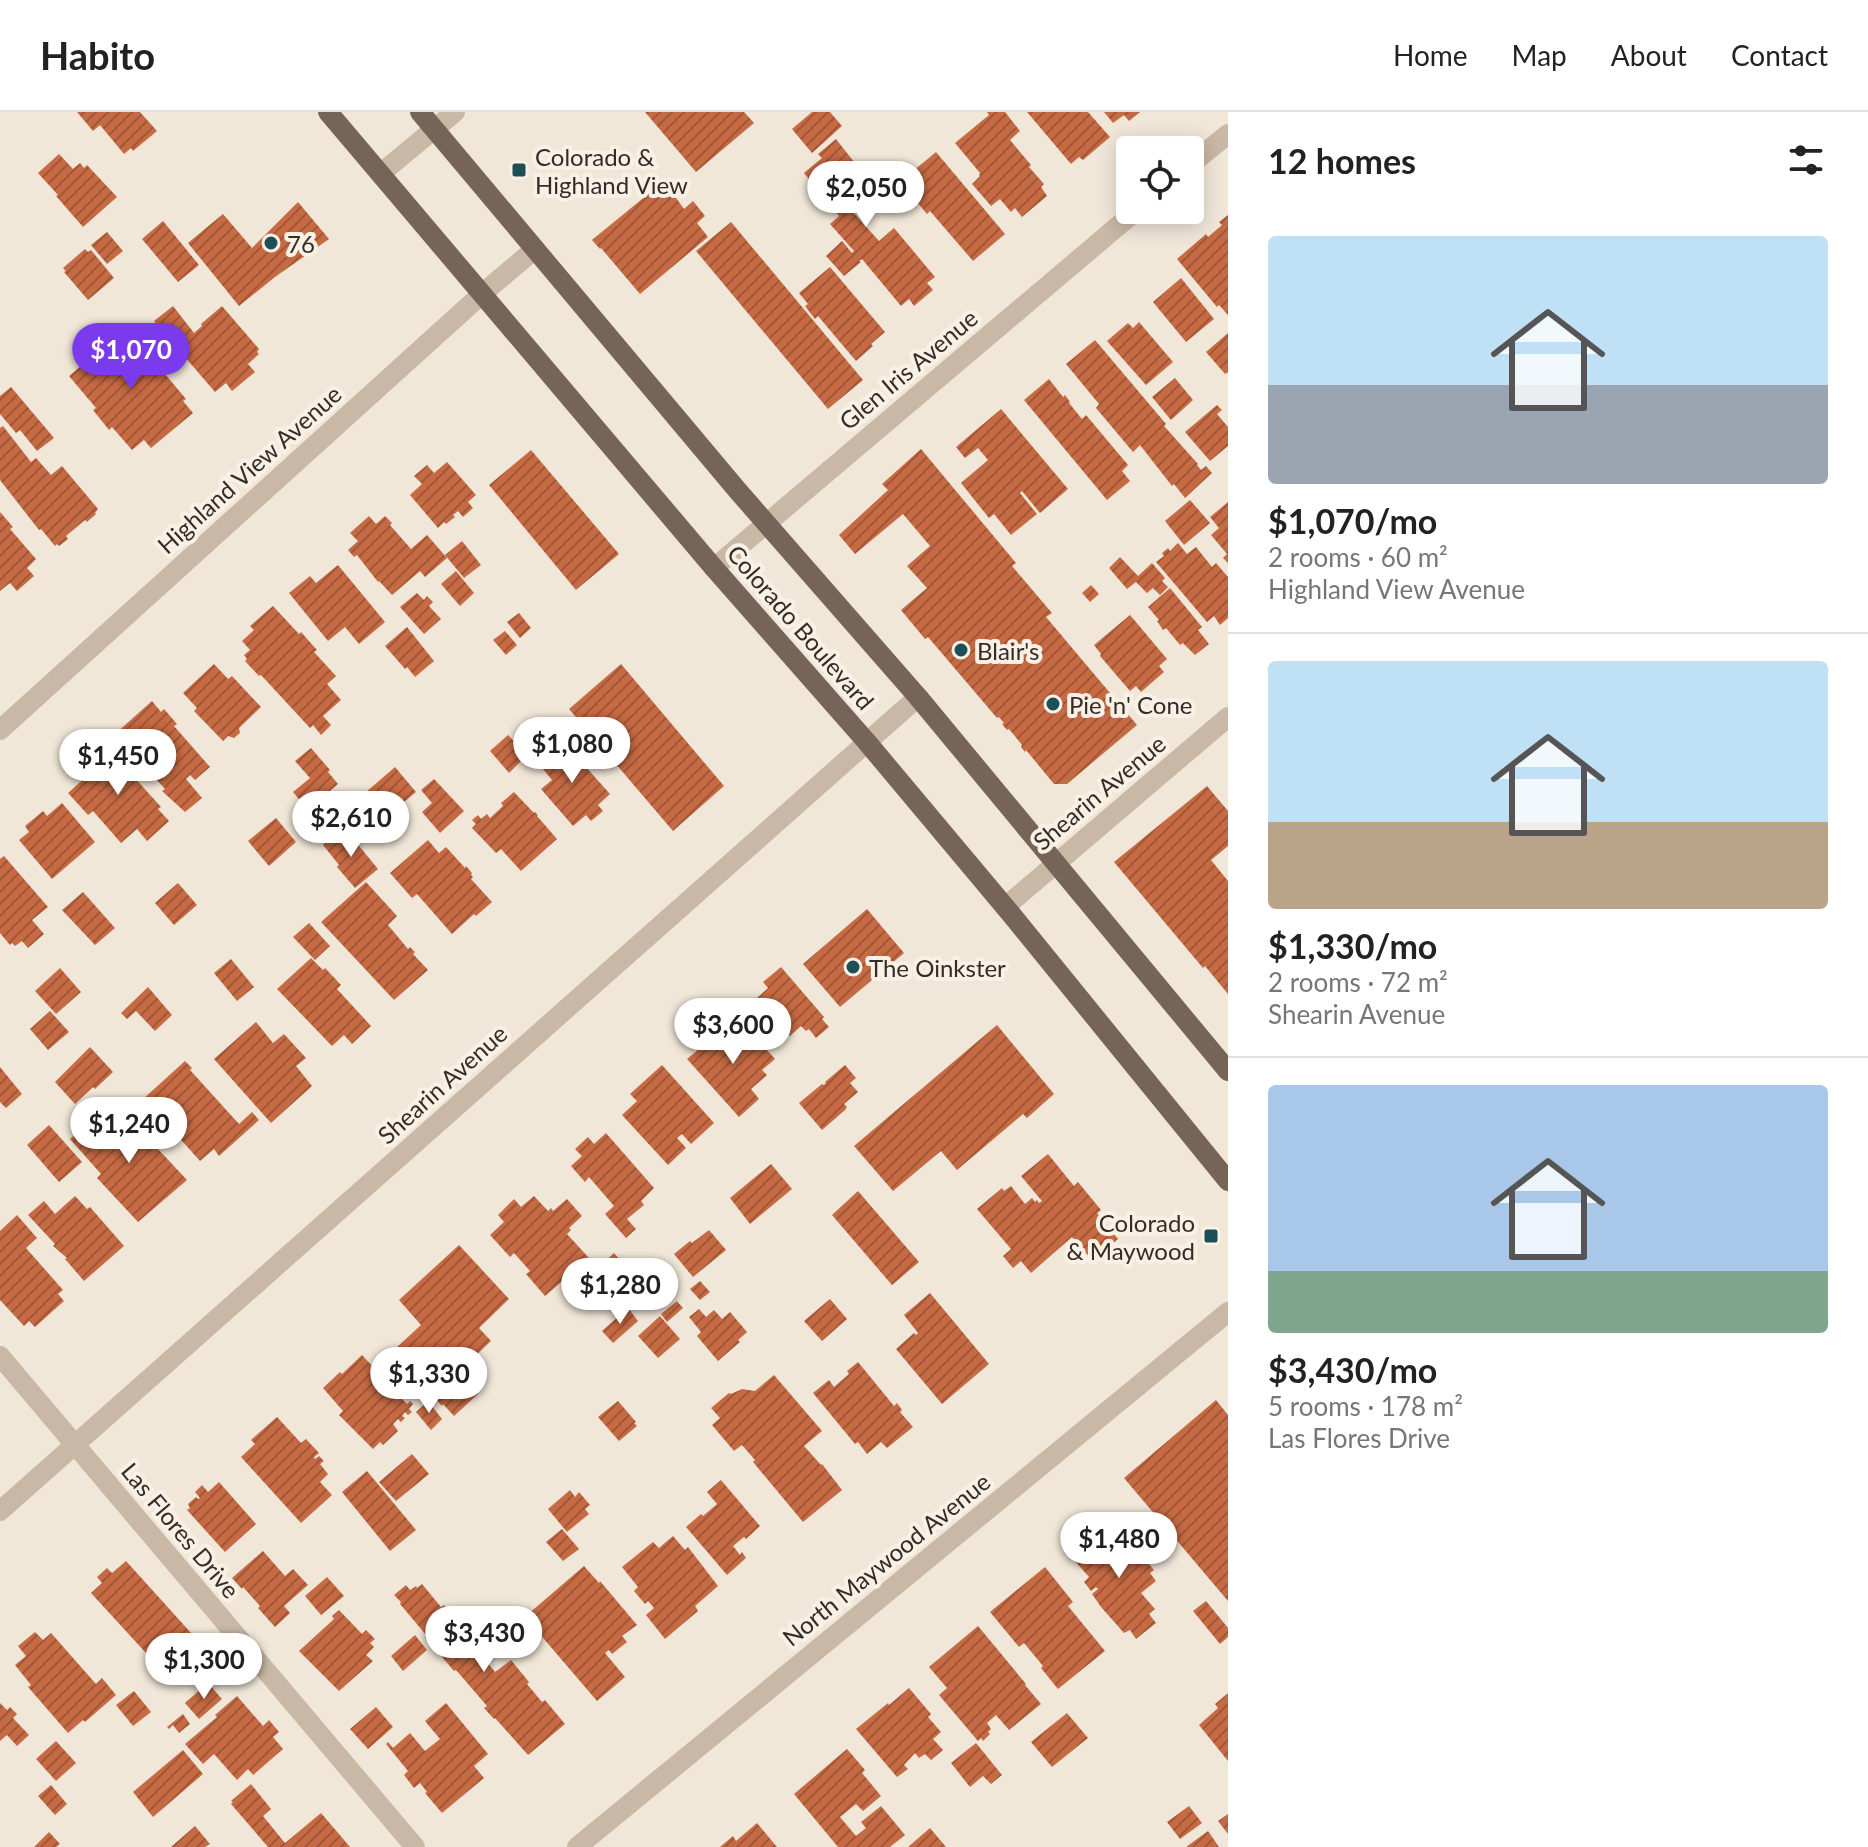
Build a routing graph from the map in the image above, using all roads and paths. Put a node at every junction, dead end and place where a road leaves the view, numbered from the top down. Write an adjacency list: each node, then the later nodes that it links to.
1 (328, 112): 7 (main road, Colorado Boulevard)
2 (420, 112): 4 (main road, Colorado Boulevard)
3 (455, 112): 4 (street)
4 (435, 129): 7 (street); 9 (main road, Colorado Boulevard)
5 (1228, 134): 6 (street)
6 (1204, 154)
7 (380, 174): 10 (main road, Colorado Boulevard)
8 (1120, 224): 11 (street, Glen Iris Avenue)
9 (535, 249): 10 (street, Highland View Avenue); 11 (main road, Colorado Boulevard)
10 (483, 293): 12 (main road, Colorado Boulevard); 15 (street, Highland View Avenue)
11 (766, 523): 12 (street, Glen Iris Avenue); 13 (main road, Colorado Boulevard)
12 (714, 568): 16 (main road, Colorado Boulevard)
13 (918, 697): 16 (street, Shearin Avenue); 17 (main road, Colorado Boulevard)
14 (1228, 717): 17 (street, Shearin Avenue)
15 (0, 730)
16 (866, 741): 18 (main road, Colorado Boulevard); 23 (street, Shearin Avenue)
17 (1056, 863): 18 (street, Shearin Avenue); 19 (main road, Colorado Boulevard)
18 (1005, 907): 20 (main road, Colorado Boulevard)
19 (1228, 1071)
20 (1228, 1181)
21 (1228, 1312): 26 (street, North Maywood Avenue)
22 (0, 1356): 23 (street, Las Flores Drive)
23 (75, 1445): 24 (street, Shearin Avenue); 25 (street, Las Flores Drive)
24 (0, 1511)
25 (415, 1847)
26 (577, 1847)

